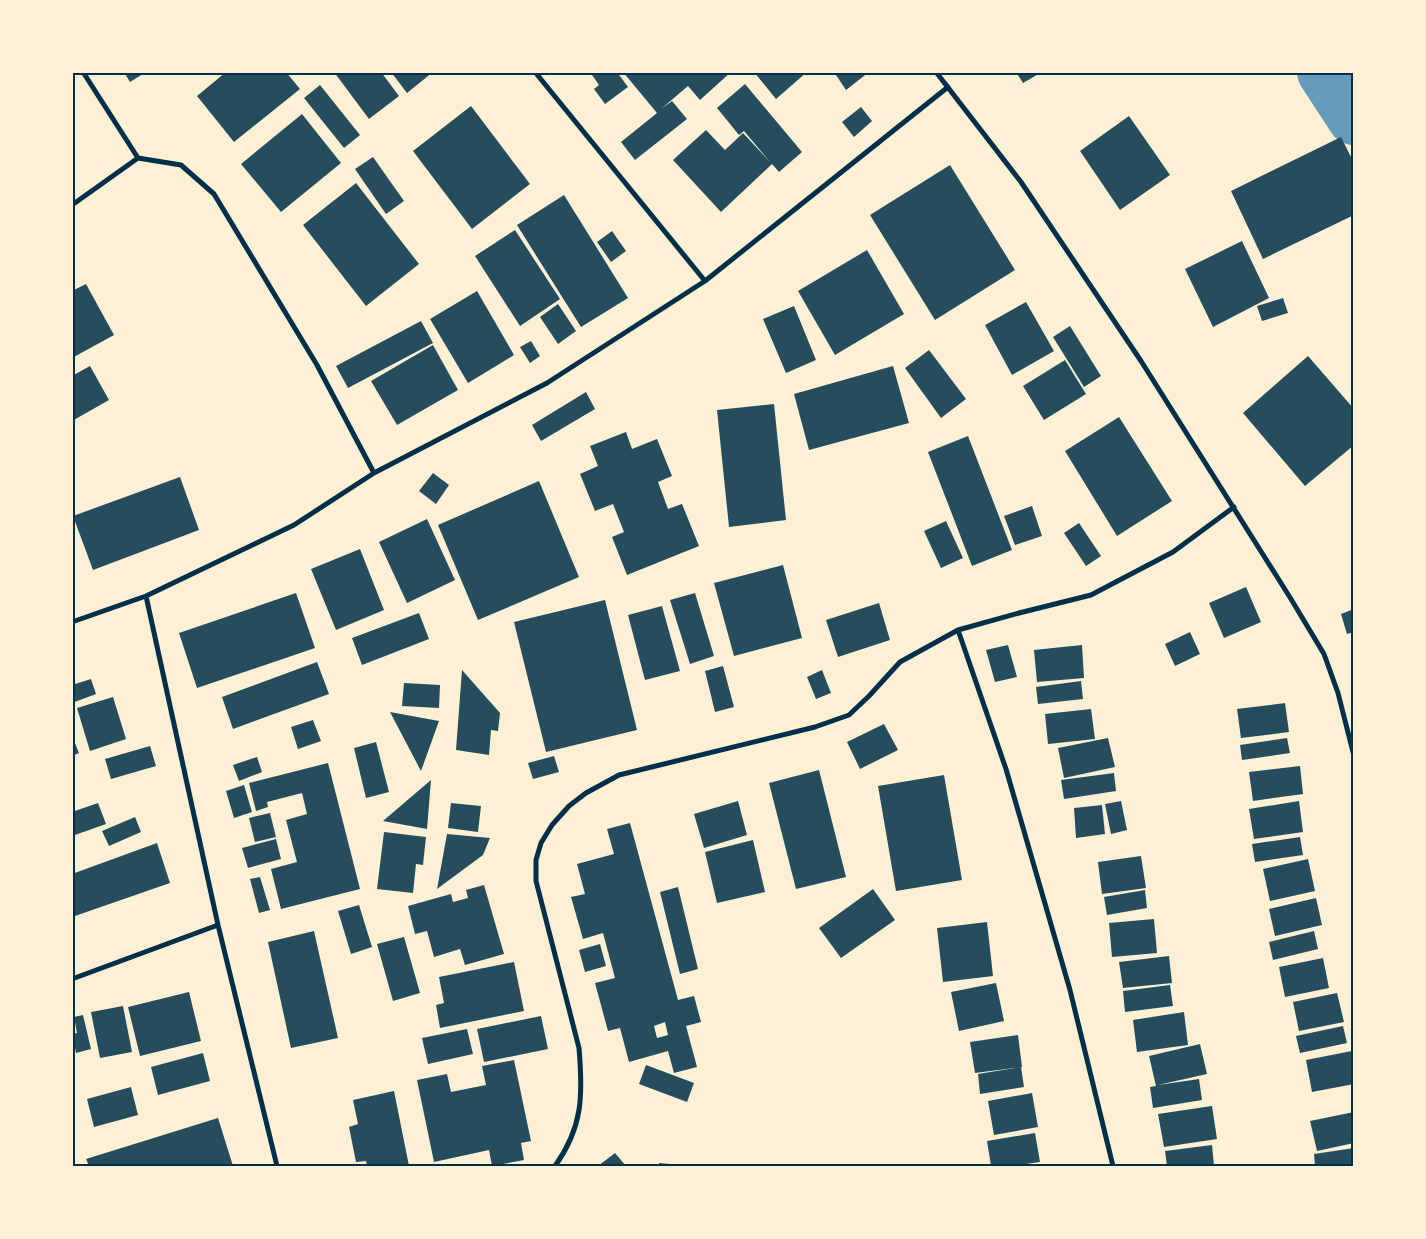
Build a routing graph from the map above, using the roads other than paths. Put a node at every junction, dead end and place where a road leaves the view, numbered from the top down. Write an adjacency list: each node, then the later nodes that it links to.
1 (83, 72): 5 (street)
2 (536, 72): 7 (street)
3 (936, 72): 4 (street)
4 (948, 88): 7 (street); 9 (street)
5 (138, 158): 6 (street); 8 (street)
6 (72, 205)
7 (705, 281): 8 (street)
8 (374, 473): 10 (street)
9 (1234, 507): 12 (street); 13 (street)
10 (146, 596): 11 (street); 14 (street)
11 (72, 622)
12 (958, 630): 17 (street); 18 (street)
13 (1354, 756)
14 (218, 925): 15 (street); 16 (street)
15 (72, 980)
16 (277, 1166)
17 (555, 1166)
18 (1113, 1166)

